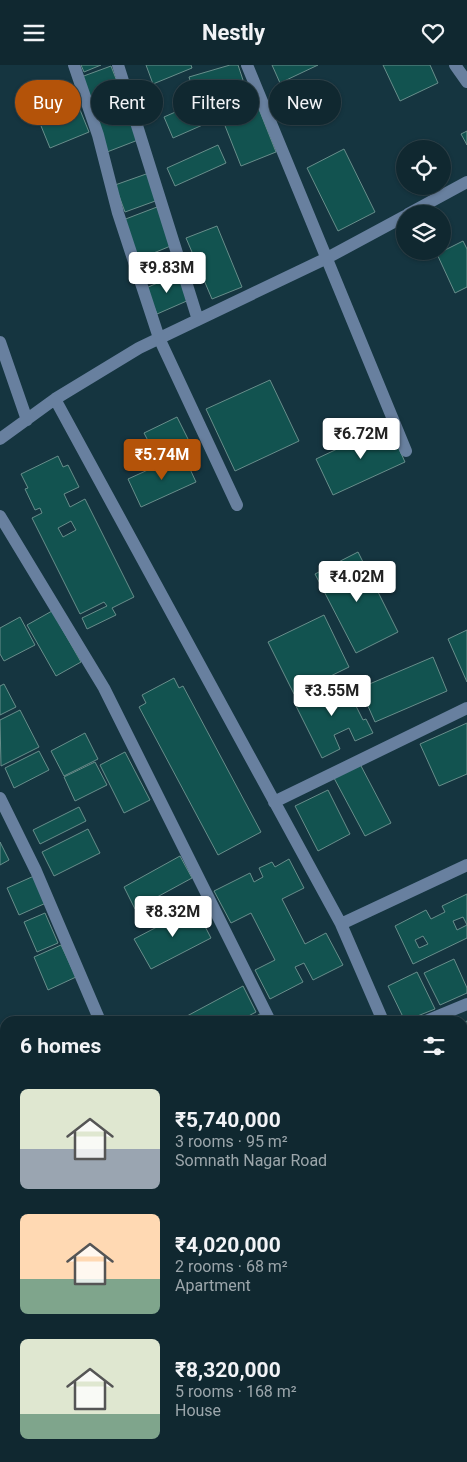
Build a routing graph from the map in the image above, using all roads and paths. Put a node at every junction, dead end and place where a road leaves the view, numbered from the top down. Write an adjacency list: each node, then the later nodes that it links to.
1 (74, 65): 11 (street)
2 (118, 65): 10 (street)
3 (248, 65): 9 (street)
4 (455, 65): 5 (street)
5 (467, 82)
6 (467, 182): 7 (street)
7 (425, 205)
8 (396, 221): 9 (street)
9 (327, 257): 10 (street); 16 (street)
10 (198, 320): 11 (street)
11 (159, 338): 13 (street); 17 (street)
12 (0, 342): 14 (street)
13 (55, 399): 14 (street); 21 (street)
14 (27, 420): 15 (street)
15 (0, 439)
16 (406, 451)
17 (237, 505)
18 (0, 516): 26 (street)
19 (467, 708): 21 (street)
20 (0, 798): 25 (street)
21 (274, 801): 23 (street)
22 (467, 865): 23 (street)
23 (340, 924): 27 (street)
24 (467, 1004): 28 (street)
25 (98, 1016)
26 (268, 1016)
27 (381, 1016)
28 (438, 1016)

